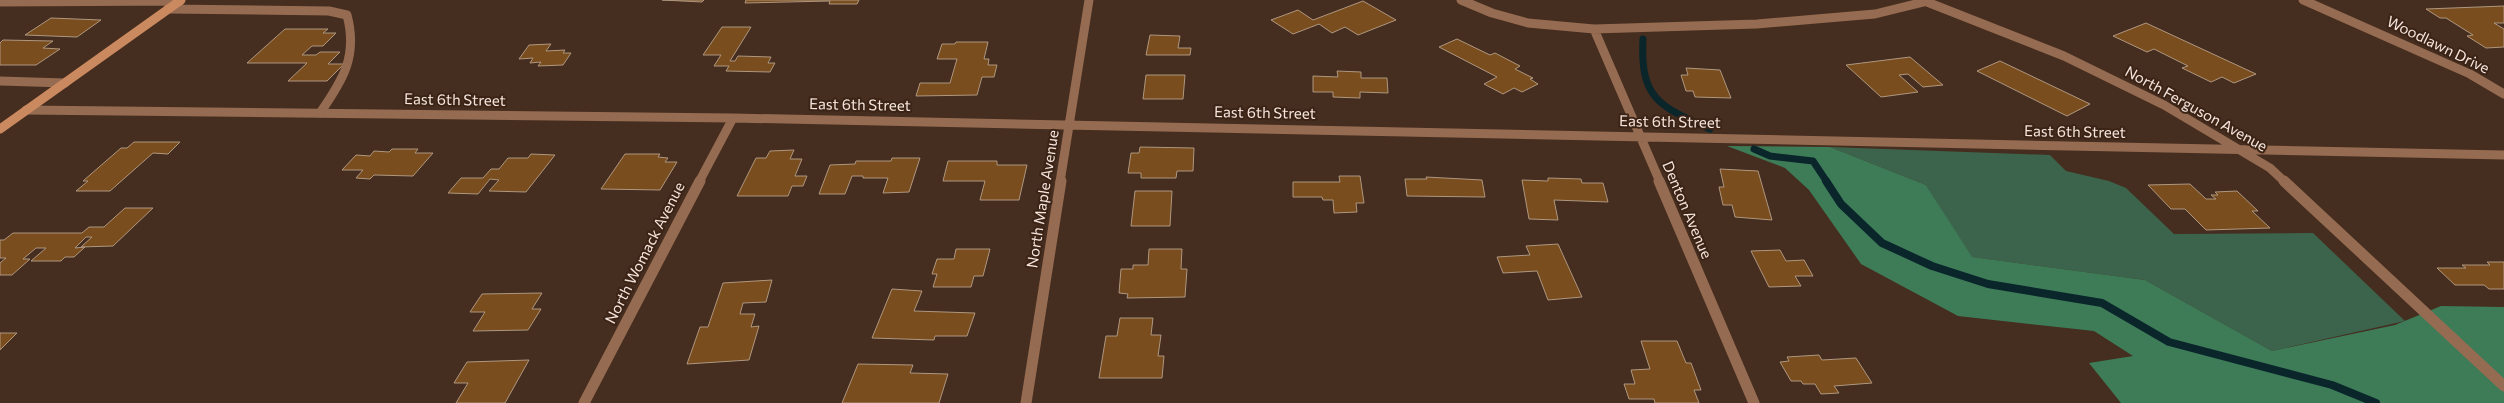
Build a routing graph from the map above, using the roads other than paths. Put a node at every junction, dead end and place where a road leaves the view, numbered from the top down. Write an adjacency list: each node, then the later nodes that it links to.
1 (180, 0): 6 (street); 7 (main road)
2 (1089, 0): 15 (street, North Maple Avenue)
3 (1461, 0): 8 (street)
4 (2303, 0): 11 (street, Woodlawn Drive)
5 (1923, 1): 8 (street); 18 (street, North Ferguson Avenue)
6 (0, 2)
7 (168, 9): 10 (main road); 13 (street)
8 (1594, 29): 17 (street, Denton Avenue)
9 (0, 81): 10 (street)
10 (65, 83): 12 (main road)
11 (2504, 94)
12 (26, 110): 13 (street, East 6th Street); 16 (main road)
13 (320, 114): 14 (street, East 6th Street)
14 (733, 118): 15 (street, East 6th Street); 21 (street, North Womack Avenue)
15 (1070, 124): 17 (street, East 6th Street); 22 (street, North Maple Avenue)
16 (0, 129)
17 (1639, 137): 18 (street, East 6th Street); 23 (street, Denton Avenue)
18 (2244, 151): 19 (street, East 6th Street); 20 (street, North Ferguson Avenue)
19 (2504, 155)
20 (2504, 386)
21 (584, 403)
22 (1026, 403)
23 (1754, 403)

